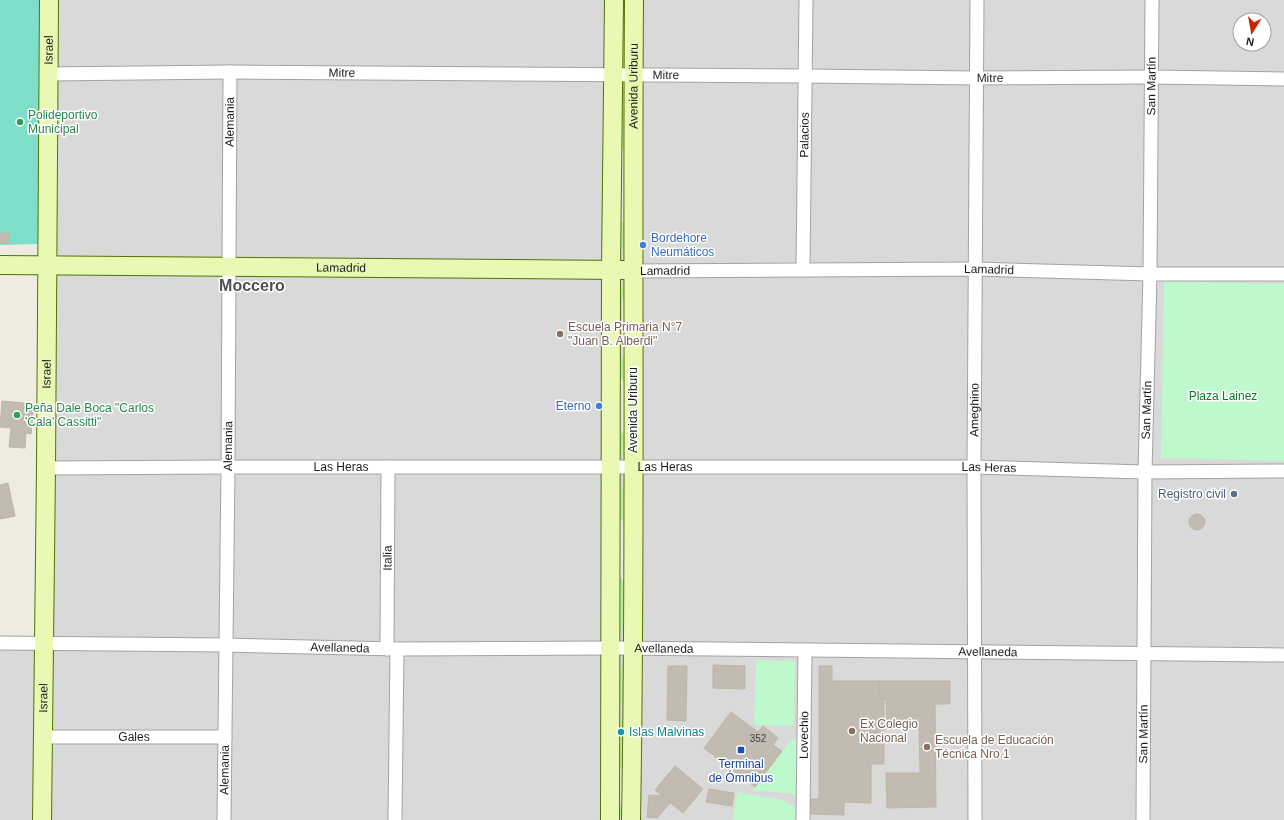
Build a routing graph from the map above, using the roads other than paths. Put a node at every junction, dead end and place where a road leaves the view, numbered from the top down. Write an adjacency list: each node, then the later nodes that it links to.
1 (49, 0): 8 (main road, Israel)
2 (614, 0): 9 (main road, Avenida Uriburu)
3 (634, 0): 10 (main road, Avenida Uriburu)
4 (806, 0): 11 (street, Palacios)
5 (977, 0): 13 (street, Ameghino)
6 (1152, 0): 12 (street, San Martín)
7 (230, 72): 8 (street, Mitre); 9 (street, Mitre); 17 (street, Alemania)
8 (48, 74): 16 (main road, Israel)
9 (613, 75): 10 (street, Mitre); 19 (main road, Avenida Uriburu)
10 (634, 75): 11 (street, Mitre); 21 (main road, Avenida Uriburu)
11 (805, 76): 13 (street, Mitre); 20 (street, Palacios)
12 (1152, 77): 13 (street, Mitre); 14 (street, Mitre); 22 (street, San Martín)
13 (976, 78): 18 (street, Ameghino)
14 (1284, 79)
15 (0, 265): 16 (main road, Lamadrid)
16 (46, 265): 17 (main road, Lamadrid); 29 (main road, Israel)
17 (228, 268): 19 (main road, Lamadrid); 26 (street, Alemania)
18 (975, 269): 20 (street, Lamadrid); 22 (street, Lamadrid); 28 (street, Ameghino)
19 (611, 270): 21 (main road, Lamadrid); 24 (main road, Avenida Uriburu)
20 (803, 270): 21 (street, Lamadrid)
21 (632, 271): 25 (main road, Avenida Uriburu)
22 (1150, 274): 23 (street, Lamadrid); 31 (street, San Martín)
23 (1284, 274)
24 (611, 466): 25 (street, Las Heras); 27 (street, Las Heras); 35 (main road, Avenida Uriburu)
25 (633, 466): 28 (street, Las Heras); 36 (main road, Avenida Uriburu)
26 (228, 467): 27 (street, Las Heras); 29 (street, Las Heras); 34 (street, Alemania)
27 (388, 467): 37 (street, Italia)
28 (974, 467): 31 (street, Las Heras); 39 (street, Ameghino)
29 (46, 468): 33 (main road, Israel)
30 (1284, 470): 31 (street, Las Heras)
31 (1145, 472): 40 (street, San Martín)
32 (0, 643): 33 (street, Avellaneda)
33 (44, 644): 34 (street, Avellaneda); 42 (main road, Israel)
34 (226, 645): 37 (street, Avellaneda); 43 (street, Alemania)
35 (610, 648): 36 (street, Avellaneda); 37 (street, Avellaneda); 47 (main road, Avenida Uriburu)
36 (633, 648): 38 (street, Avellaneda); 48 (main road, Avenida Uriburu)
37 (392, 649): 46 (street, Italia)
38 (805, 650): 39 (street, Avellaneda); 49 (street, Lovechio)
39 (975, 652): 40 (street, Avellaneda); 50 (street, Ameghino)
40 (1144, 654): 41 (street, Avellaneda); 51 (street, San Martín)
41 (1284, 654)
42 (43, 737): 43 (street, Gales); 44 (main road, Israel)
43 (225, 737): 45 (street, Alemania)
44 (42, 820)
45 (224, 820)
46 (395, 820)
47 (610, 820)
48 (631, 820)
49 (803, 820)
50 (974, 820)
51 (1144, 820)

